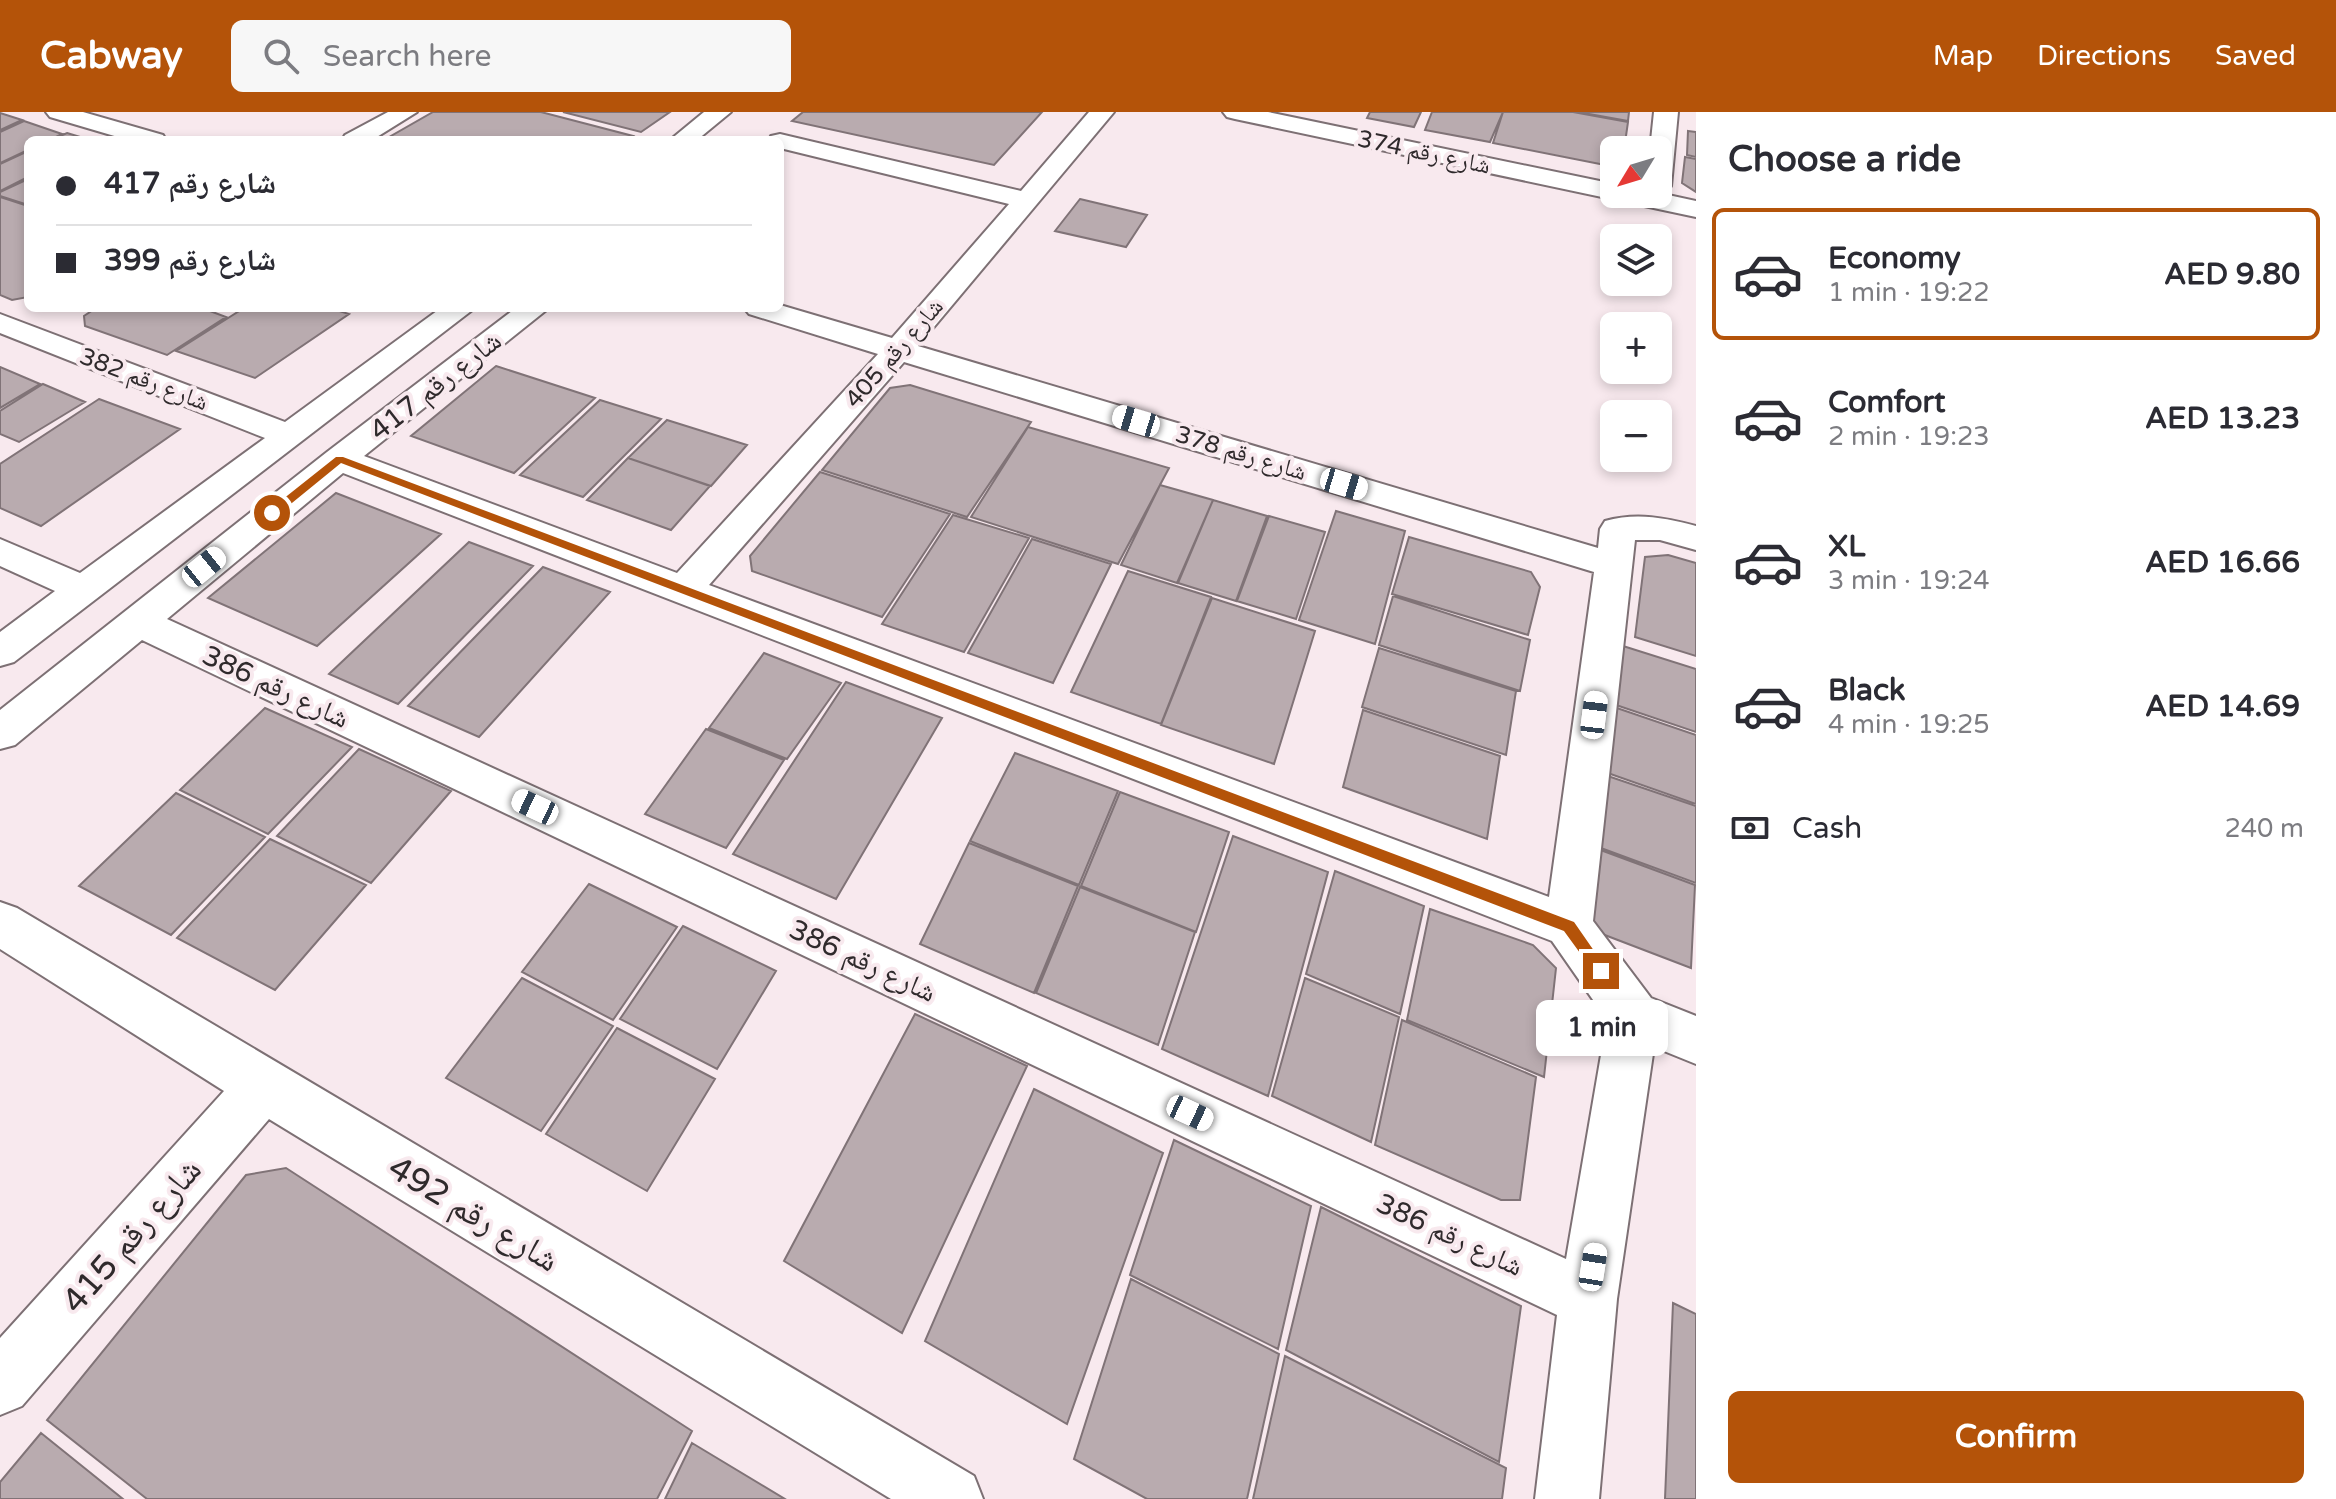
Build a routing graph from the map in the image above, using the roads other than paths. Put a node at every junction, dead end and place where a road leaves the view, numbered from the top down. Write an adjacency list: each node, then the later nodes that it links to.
1 (58, 112): 7 (street)
2 (405, 112): 8 (street)
3 (719, 112): 9 (street)
4 (1102, 112): 13 (street, شارع رقم 405)
5 (1235, 112): 12 (street, شارع رقم 374)
6 (1666, 112): 10 (street)
7 (140, 136)
8 (361, 136)
9 (687, 136)
10 (1663, 136)
11 (784, 137): 13 (street)
12 (1600, 189)
13 (1026, 200): 21 (street, شارع رقم 405)
14 (1672, 200): 15 (street)
15 (1696, 209)
16 (455, 312): 22 (street, شارع رقم 417)
17 (529, 312): 23 (street, شارع رقم 417)
18 (773, 312): 21 (street, شارع رقم 378)
19 (50, 316): 20 (street)
20 (12, 327): 22 (street, شارع رقم 382)
21 (899, 349): 26 (street, شارع رقم 378); 28 (street, شارع رقم 405)
22 (288, 435): 27 (street, شارع رقم 417)
23 (339, 459): 28 (street); 29 (street, شارع رقم 417)
24 (1696, 538): 26 (street)
25 (0, 551): 27 (street)
26 (1612, 565): 33 (street)
27 (83, 589): 30 (street, شارع رقم 417)
28 (682, 591): 33 (street)
29 (137, 621): 31 (street, شارع رقم 417); 37 (street, شارع رقم 386)
30 (0, 652)
31 (0, 733)
32 (0, 923): 36 (street, شارع رقم 492)
33 (1569, 926): 34 (street)
34 (1633, 1015): 35 (street); 37 (street)
35 (1696, 1040)
36 (263, 1086): 38 (street, شارع رقم 415); 39 (street, شارع رقم 492)
37 (1588, 1299): 40 (street)
38 (0, 1384)
39 (951, 1499)
40 (1567, 1499)

